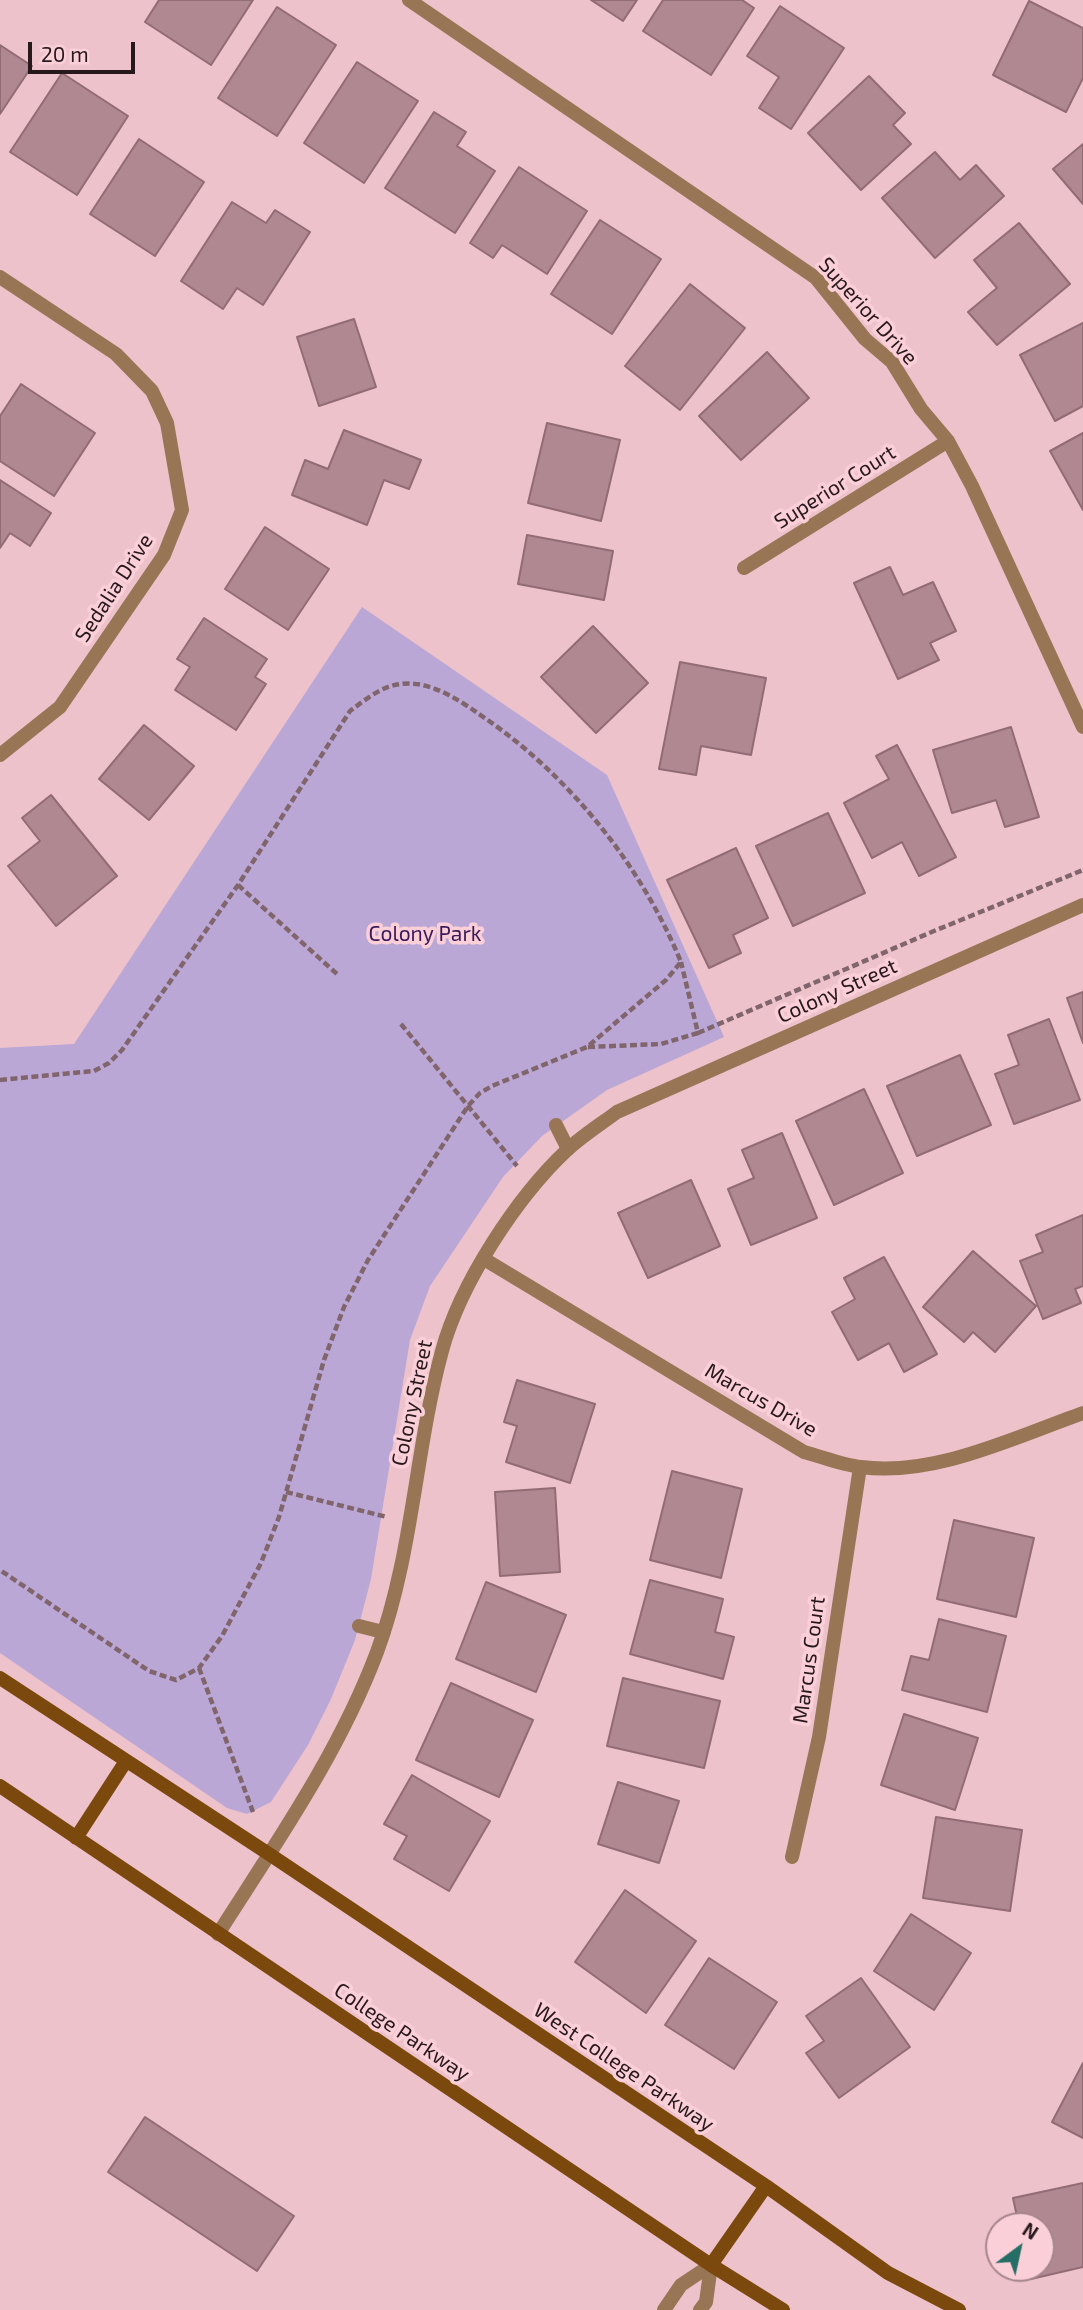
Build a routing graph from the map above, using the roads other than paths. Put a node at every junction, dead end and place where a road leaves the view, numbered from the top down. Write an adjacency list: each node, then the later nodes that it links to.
1 (409, 0): 3 (street, Superior Drive)
2 (0, 277): 6 (street, Sedalia Drive)
3 (948, 441): 4 (street, Superior Court); 5 (street, Superior Drive)
4 (744, 568)
5 (1083, 727)
6 (0, 755)
7 (1083, 905): 9 (street, Colony Street)
8 (556, 1125): 9 (street)
9 (568, 1149): 10 (street, Colony Street)
10 (484, 1259): 12 (street, Marcus Drive); 14 (street, Colony Street)
11 (1083, 1413): 12 (street, Marcus Drive)
12 (860, 1467): 20 (street, Marcus Court)
13 (359, 1626): 14 (street)
14 (383, 1632): 19 (street, Colony Street)
15 (0, 1678): 16 (main road)
16 (126, 1761): 18 (main road); 19 (main road)
17 (0, 1786): 18 (main road, College Parkway)
18 (76, 1838): 21 (main road, College Parkway)
19 (269, 1854): 21 (street, Colony Street); 22 (main road, West College Parkway)
20 (792, 1857)
21 (218, 1934): 23 (main road, College Parkway)
22 (766, 2186): 23 (main road); 27 (main road, West College Parkway)
23 (711, 2265): 24 (street); 25 (street); 26 (main road, College Parkway)
24 (664, 2310)
25 (700, 2310)
26 (783, 2310)
27 (959, 2310)

